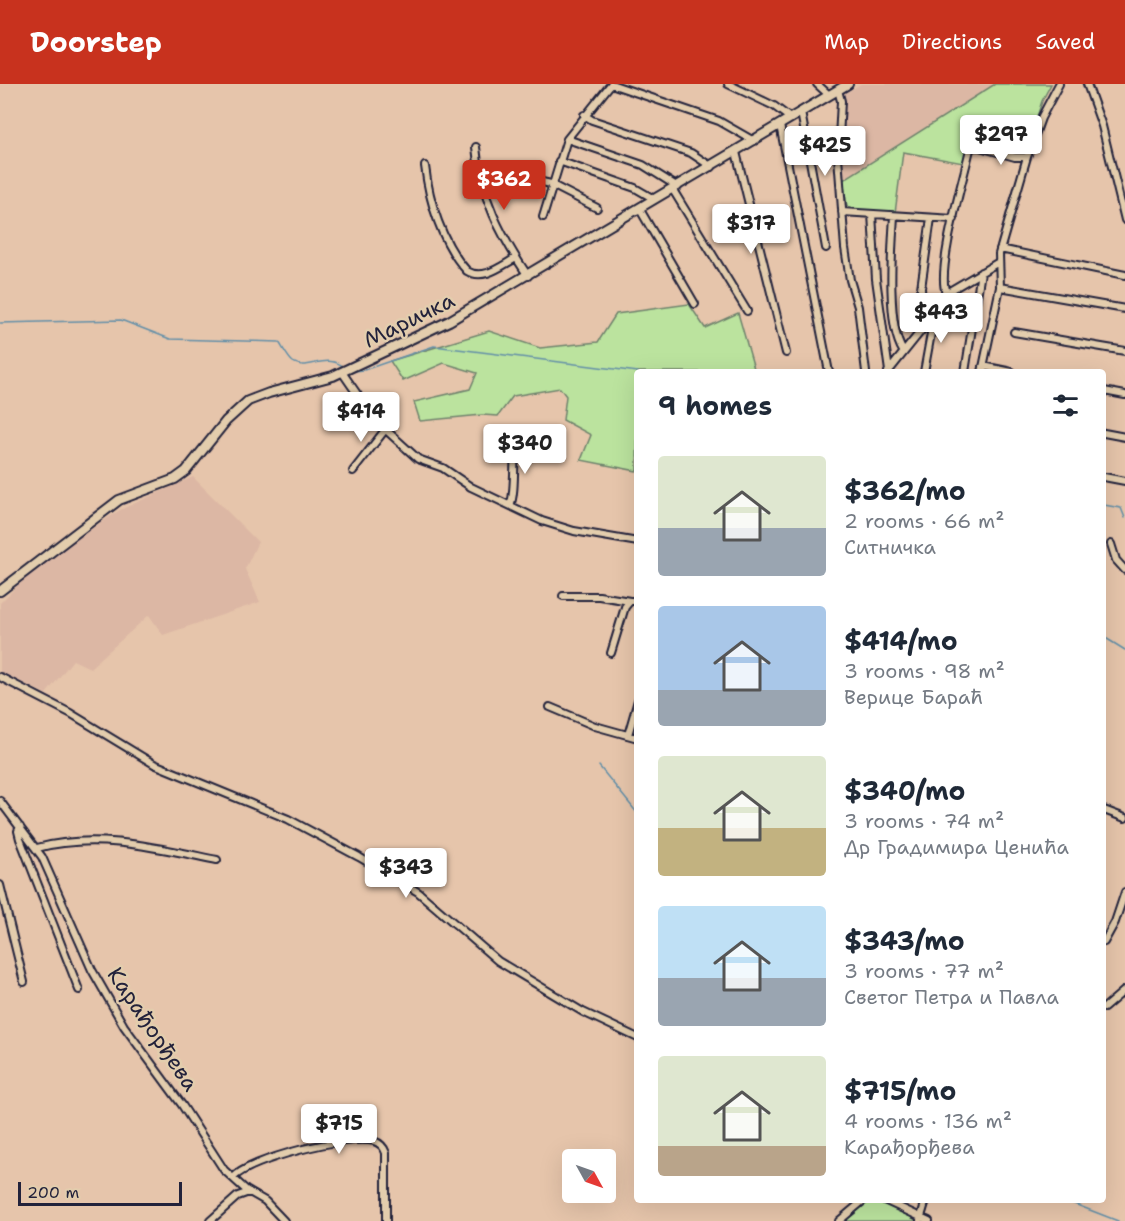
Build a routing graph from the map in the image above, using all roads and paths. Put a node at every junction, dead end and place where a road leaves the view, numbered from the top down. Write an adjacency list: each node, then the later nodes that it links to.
1 (611, 84): 10 (street); 14 (street)
2 (728, 84): 11 (street)
3 (817, 84): 8 (street)
4 (848, 84): 7 (street, Маричка)
5 (1059, 84): 17 (street)
6 (1087, 84): 25 (street)
7 (838, 90): 8 (street, Маричка); 28 (street)
8 (829, 95): 9 (street, Маричка)
9 (801, 112): 11 (street, Маричка); 35 (street)
10 (584, 115): 13 (street); 20 (street)
11 (790, 118): 12 (street, Маричка)
12 (780, 125): 14 (street, Маричка); 53 (street)
13 (567, 139): 18 (street); 23 (street)
14 (754, 141): 16 (street, Маричка)
15 (476, 147): 37 (street)
16 (736, 152): 20 (street, Маричка); 52 (street)
17 (1027, 157): 33 (street); 36 (street)
18 (559, 161): 22 (street); 24 (street)
19 (425, 166): 37 (street)
20 (712, 167): 23 (street, Маричка)
21 (506, 174): 22 (street)
22 (553, 185): 26 (street); 31 (street)
23 (675, 188): 24 (street, Маричка); 46 (street)
24 (654, 200): 27 (street, Маричка)
25 (1123, 204): 34 (street)
26 (597, 208)
27 (639, 208): 41 (street, Маричка); 44 (street)
28 (842, 212): 29 (street); 54 (street)
29 (872, 214): 30 (street); 55 (street)
30 (894, 216): 32 (street); 50 (street)
31 (543, 217)
32 (931, 218): 33 (street); 48 (street)
33 (954, 219): 43 (street)
34 (1125, 220)
35 (826, 248)
36 (1000, 249): 38 (street); 40 (street)
37 (516, 258): 41 (street)
38 (998, 263): 39 (street); 42 (street)
39 (981, 272): 43 (street); 58 (street)
40 (1125, 275)
41 (528, 276): 60 (street, Маричка)
42 (1000, 287): 45 (street); 59 (street)
43 (945, 293): 47 (street)
44 (695, 304)
45 (1125, 309)
46 (747, 311)
47 (931, 318): 48 (street); 57 (street)
48 (923, 326): 50 (street)
49 (1014, 332): 51 (street)
50 (903, 351): 56 (street)
51 (1125, 351)
52 (786, 353)
53 (828, 369)
54 (866, 369)
55 (888, 369)
56 (890, 369)
57 (925, 369)
58 (965, 369)
59 (982, 369)
60 (347, 370): 63 (street); 74 (street, Маричка)
61 (1106, 391): 62 (street)
62 (1125, 395)
63 (385, 430): 67 (street); 70 (street)
64 (1106, 433): 66 (street)
65 (516, 435): 70 (street)
66 (1125, 437)
67 (353, 471)
68 (1106, 477): 69 (street)
69 (1125, 481)
70 (510, 504): 71 (street)
71 (634, 541)
72 (1111, 544): 73 (street)
73 (1125, 570)
74 (0, 591)
75 (563, 596): 76 (street)
76 (634, 601): 77 (street)
77 (611, 653)
78 (0, 677): 96 (street)
79 (550, 707): 81 (street)
80 (634, 714): 81 (street)
81 (628, 735): 82 (street)
82 (634, 737)
83 (0, 801): 86 (street, Карађорђева)
84 (1106, 811): 85 (street)
85 (1125, 818)
86 (20, 827): 87 (street, Карађорђева); 93 (street)
87 (37, 848): 88 (street); 97 (street, Карађорђева)
88 (217, 860)
89 (0, 885): 92 (street)
90 (1125, 892): 91 (street)
91 (1106, 938)
92 (24, 982)
93 (79, 990)
94 (1125, 990): 95 (street)
95 (1106, 1006)
96 (634, 1036)
97 (233, 1178): 98 (street, Карађорђева); 107 (street)
98 (241, 1186): 99 (street, Карађорђева); 100 (street)
99 (249, 1192): 100 (street); 106 (street, Карађорђева)
100 (238, 1196): 105 (street)
101 (860, 1203): 108 (street)
102 (890, 1203): 104 (street)
103 (925, 1203): 104 (street)
104 (920, 1219): 109 (street)
105 (210, 1221)
106 (284, 1221)
107 (386, 1221)
108 (839, 1221)
109 (929, 1221)

